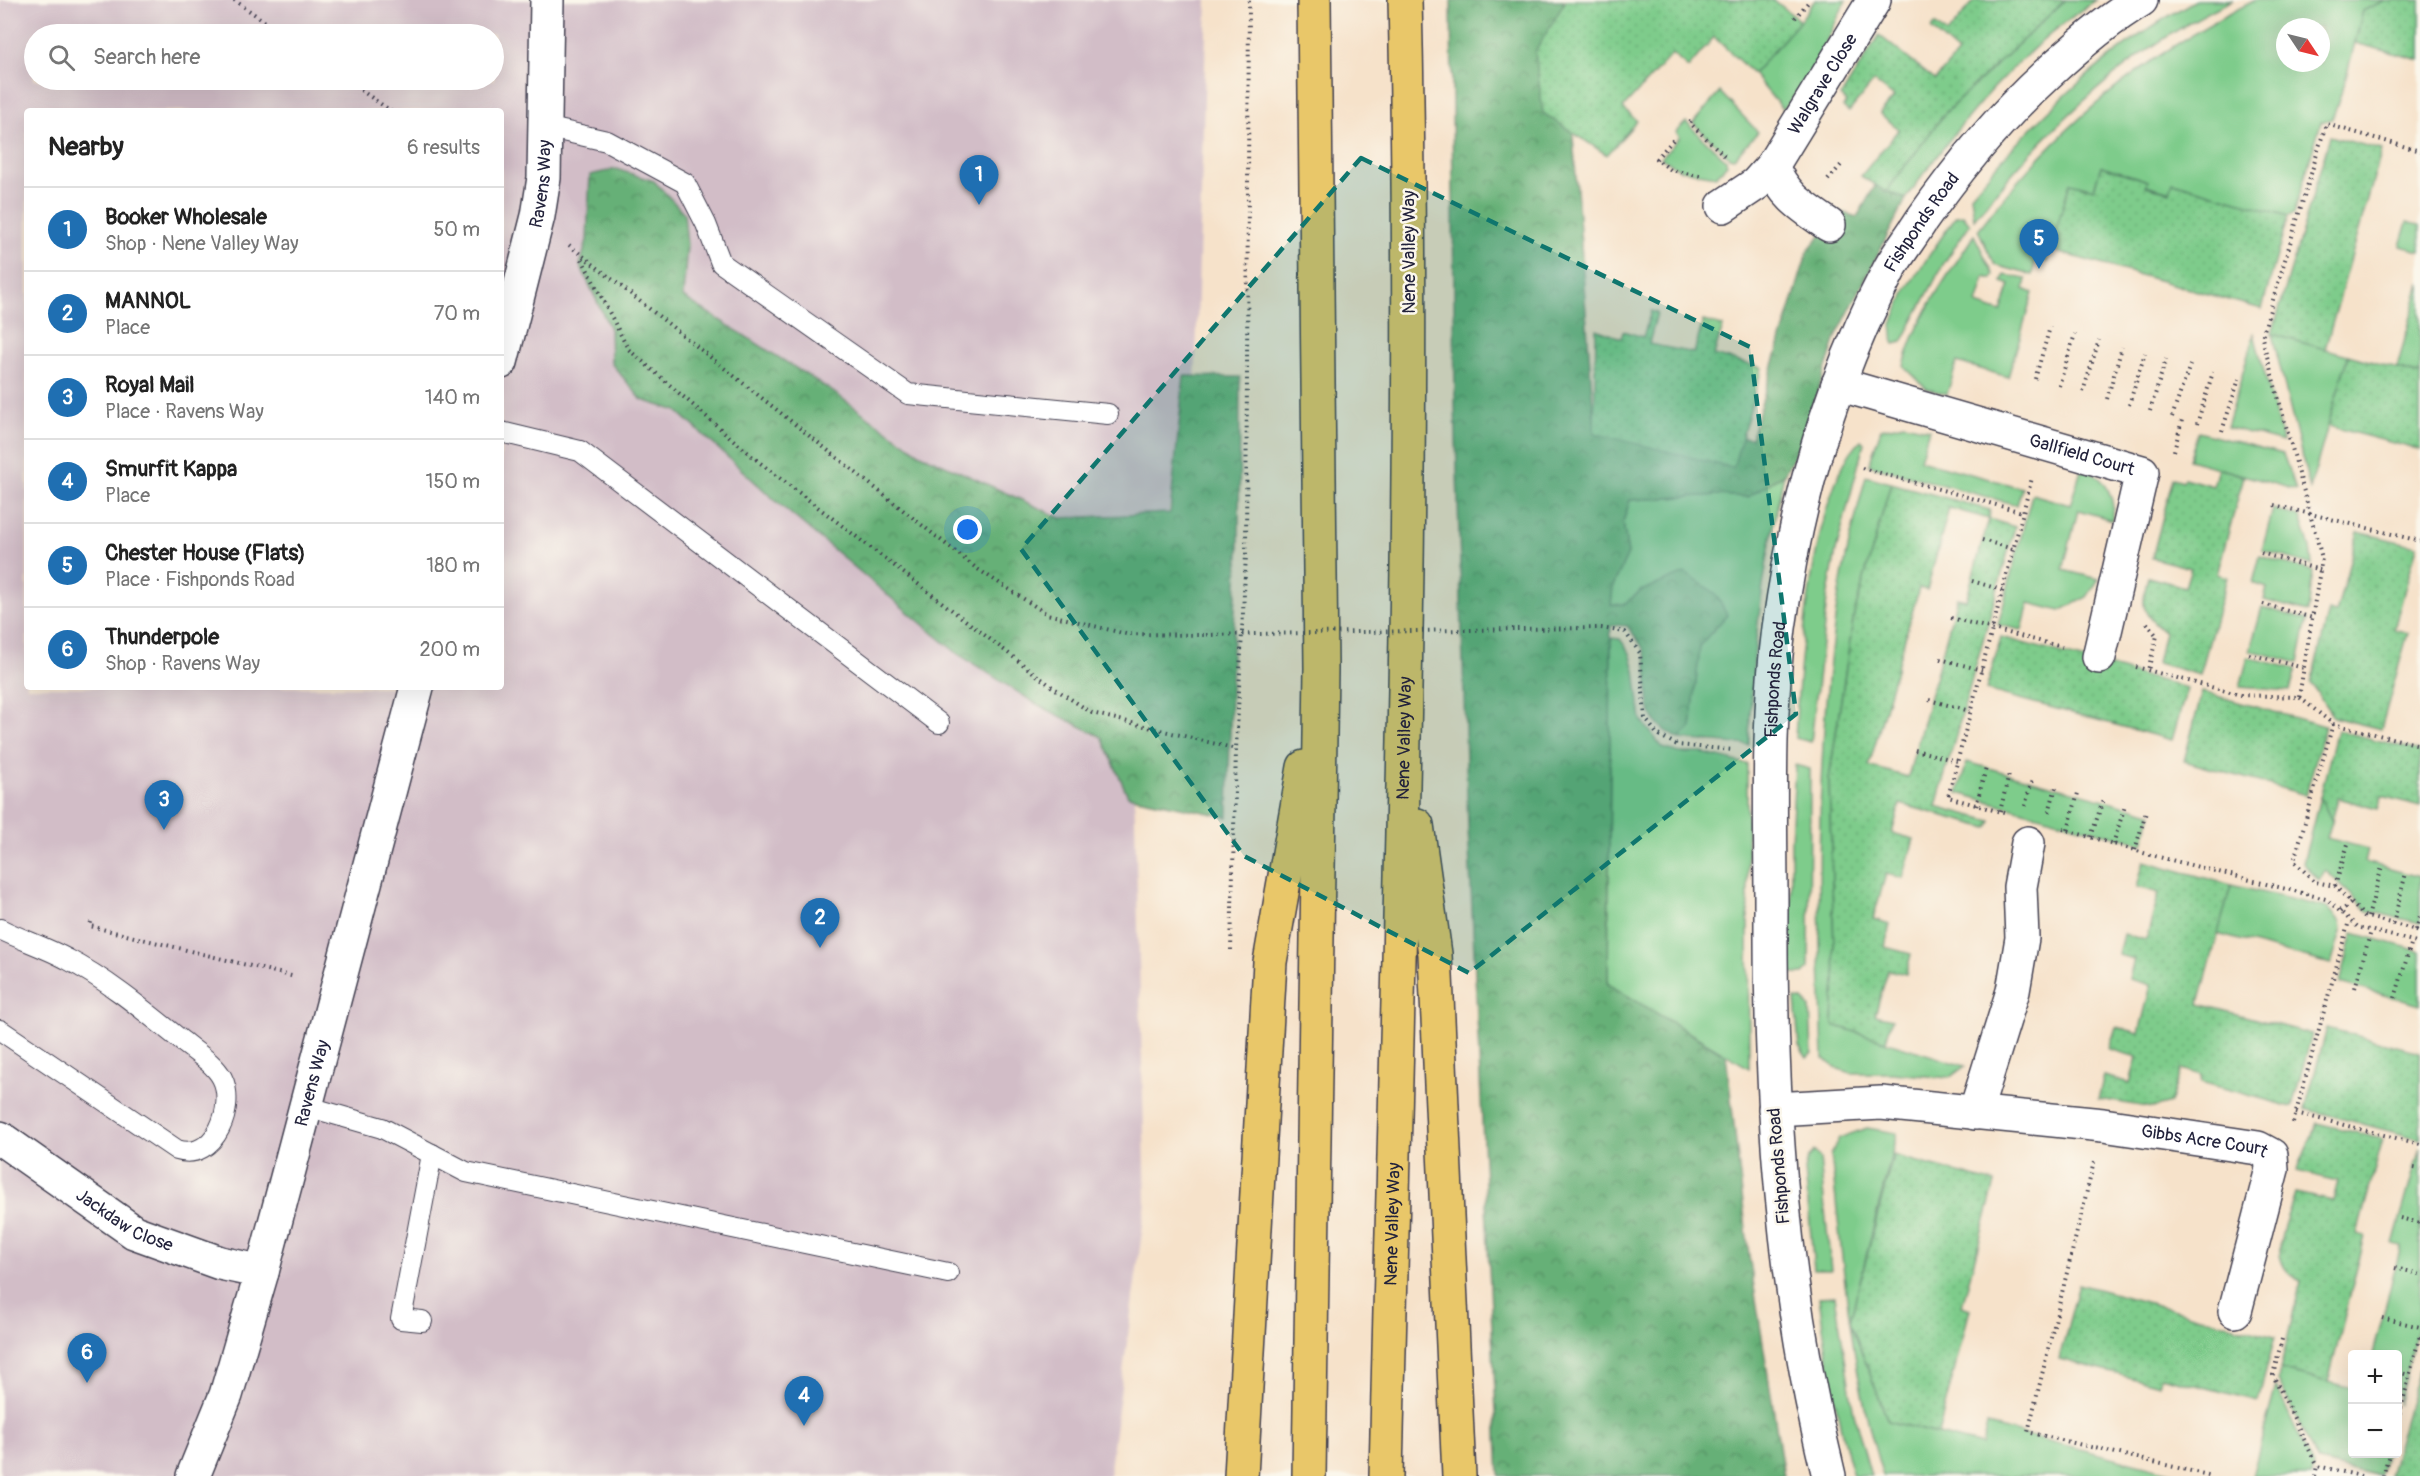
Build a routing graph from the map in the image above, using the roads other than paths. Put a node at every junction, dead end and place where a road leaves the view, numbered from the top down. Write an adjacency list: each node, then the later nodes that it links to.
1 (547, 0): 6 (street, Ravens Way)
2 (1314, 0): 15 (highway)
3 (1405, 0): 18 (highway, Nene Valley Way)
4 (1874, 0): 7 (street, Walgrave Close)
5 (2141, 0): 11 (street, Fishponds Road)
6 (545, 127): 10 (street, Ravens Way); 12 (lane)
7 (1772, 166): 8 (street, Walgrave Close); 9 (street)
8 (1716, 192)
9 (1828, 225)
10 (504, 350)
11 (1838, 384): 14 (street, Gallfield Court); 23 (street, Fishponds Road)
12 (1108, 414)
13 (504, 433): 17 (lane)
14 (2099, 657)
15 (1321, 668): 32 (highway); 33 (highway)
16 (416, 690): 22 (street, Ravens Way)
17 (939, 723)
18 (1403, 731): 34 (highway, Nene Valley Way); 35 (highway)
19 (2028, 843): 24 (street)
20 (0, 929): 21 (lane)
21 (0, 1030)
22 (306, 1106): 26 (lane); 27 (street, Ravens Way)
23 (1774, 1109): 24 (street, Gibbs Acre Court); 36 (street, Fishponds Road)
24 (1975, 1113): 29 (street, Gibbs Acre Court)
25 (0, 1138): 27 (street, Jackdaw Close)
26 (432, 1154): 28 (lane); 30 (lane)
27 (262, 1272): 31 (street, Ravens Way)
28 (948, 1273)
29 (2235, 1311)
30 (422, 1321)
31 (193, 1476)
32 (1241, 1476)
33 (1309, 1476)
34 (1386, 1476)
35 (1459, 1476)
36 (1829, 1476)

